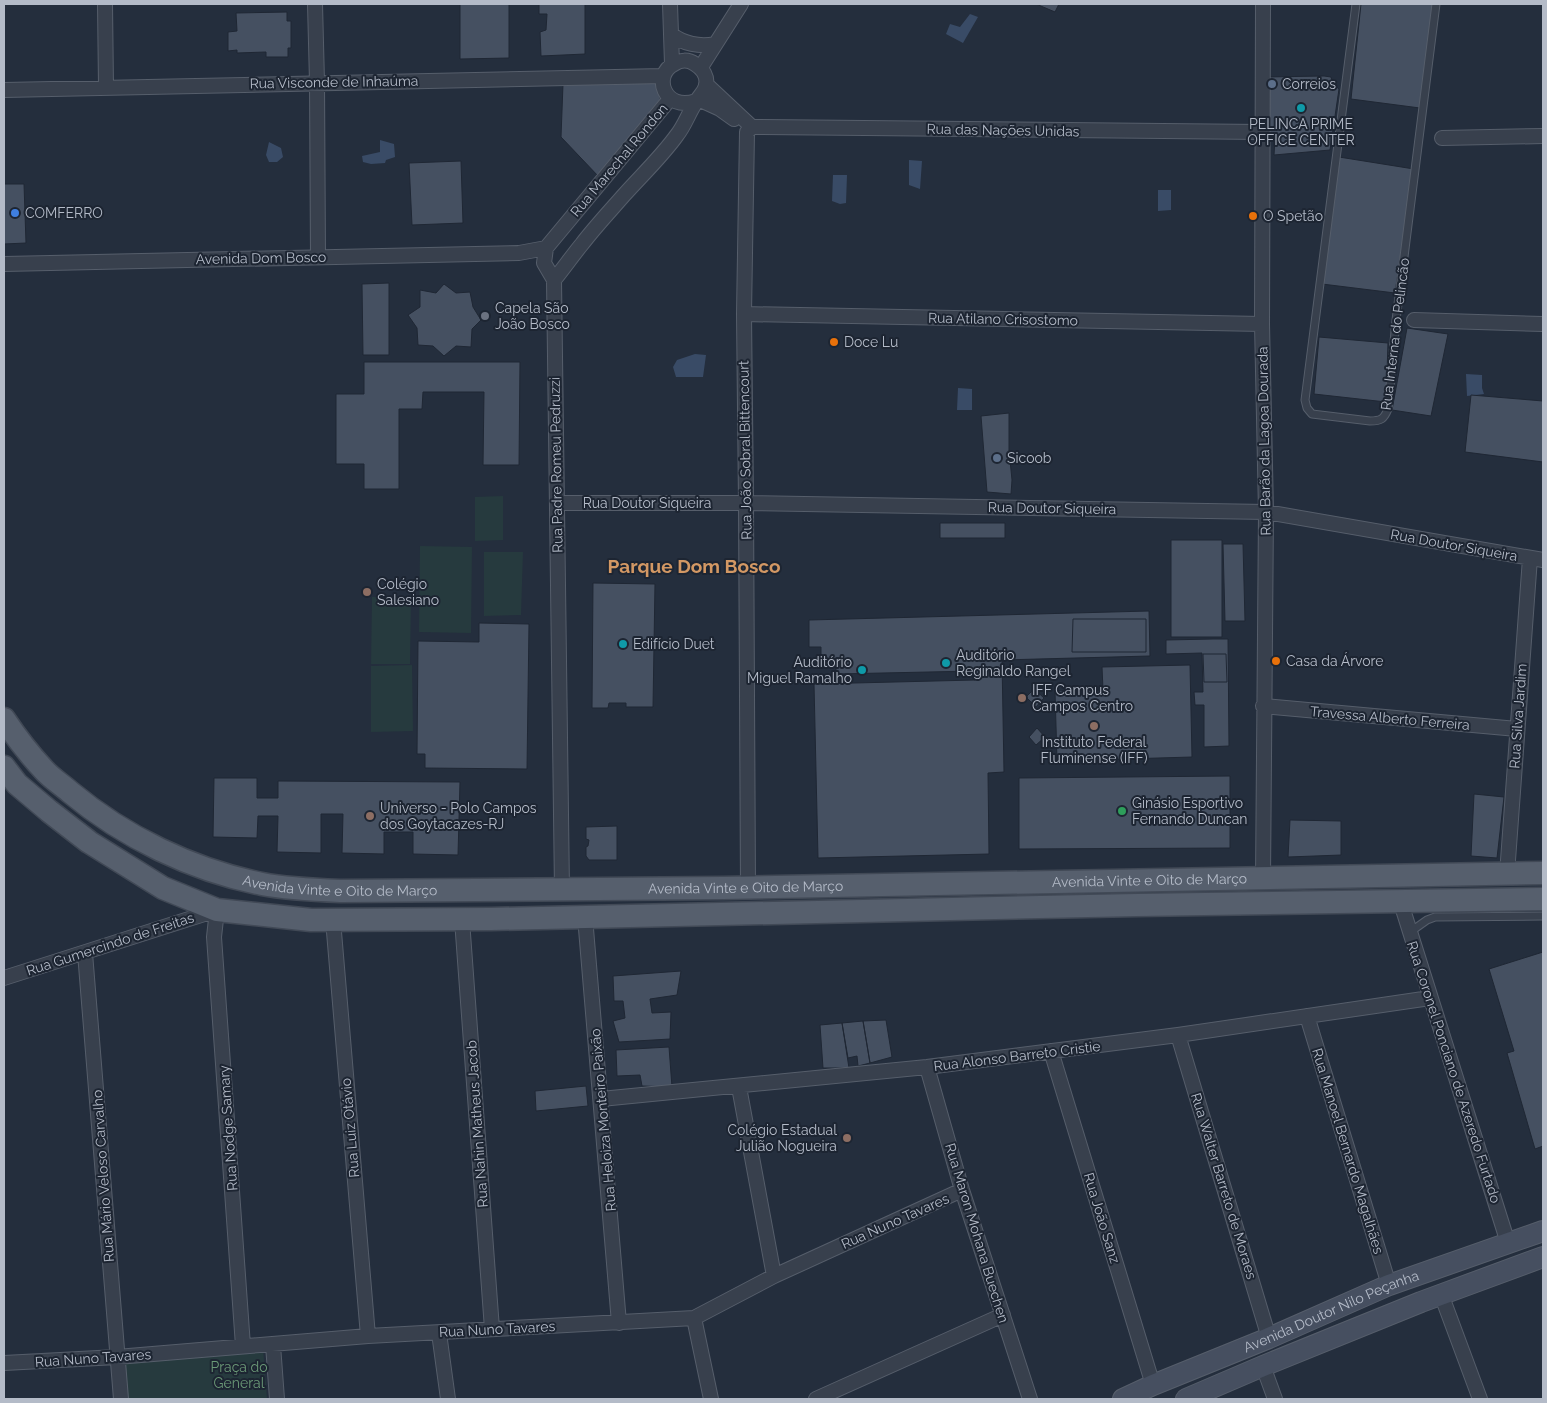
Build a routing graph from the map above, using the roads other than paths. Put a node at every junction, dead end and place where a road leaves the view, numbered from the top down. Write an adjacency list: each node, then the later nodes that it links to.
1 (105, 4): 14 (street)
2 (315, 4): 13 (street)
3 (670, 4): 8 (street)
4 (741, 4): 9 (street)
5 (1263, 4): 19 (street, Rua Barão da Lagoa Dourada)
6 (1356, 4): 7 (lane, Rua Interna do Pelincão)
7 (1436, 4)
8 (671, 34): 9 (street); 10 (street)
9 (715, 44): 11 (street)
10 (672, 64): 11 (street); 12 (street)
11 (701, 67): 16 (street)
12 (663, 76): 13 (street, Rua Visconde de Inhaúma); 17 (street, Rua Marechal Rondon)
13 (317, 82): 14 (street, Rua Visconde de Inhaúma); 24 (street)
14 (106, 87): 15 (street, Rua Visconde de Inhaúma)
15 (4, 90)
16 (701, 94): 17 (street); 18 (street); 27 (street)
17 (670, 99): 22 (street, Rua Marechal Rondon)
18 (750, 129): 19 (street, Rua das Nações Unidas); 28 (street, Rua João Sobral Bittencourt)
19 (1262, 132): 30 (street, Rua Barão da Lagoa Dourada)
20 (1543, 136): 21 (street)
21 (1442, 138)
22 (546, 248): 23 (street, Avenida Dom Bosco); 25 (street)
23 (519, 253): 24 (street, Avenida Dom Bosco); 25 (street, Avenida Dom Bosco)
24 (318, 257): 26 (street, Avenida Dom Bosco)
25 (544, 263): 27 (street)
26 (4, 264)
27 (554, 280): 32 (street, Rua Padre Romeu Pedruzzi)
28 (744, 314): 30 (street, Rua Atilano Crisostomo); 33 (street, Rua João Sobral Bittencourt)
29 (1414, 320): 31 (street)
30 (1262, 324): 34 (street, Rua Barão da Lagoa Dourada)
31 (1543, 324)
32 (557, 503): 33 (street, Rua Doutor Siqueira); 45 (street, Rua Padre Romeu Pedruzzi)
33 (746, 503): 34 (street, Rua Doutor Siqueira); 44 (street, Rua João Sobral Bittencourt)
34 (1266, 512): 35 (street, Rua Doutor Siqueira); 36 (street, Rua Barão da Lagoa Dourada)
35 (1537, 559): 38 (street, Rua Silva Jardim)
36 (1263, 706): 38 (street, Travessa Alberto Ferreira); 42 (street, Rua Barão da Lagoa Dourada)
37 (4, 719): 45 (main road, Avenida Vinte e Oito de Março)
38 (1517, 729): 41 (street, Rua Silva Jardim)
39 (4, 767): 49 (main road, Avenida Vinte e Oito de Março)
40 (1543, 873): 41 (main road, Avenida Vinte e Oito de Março)
41 (1508, 874): 42 (main road, Avenida Vinte e Oito de Março)
42 (1263, 879): 44 (main road, Avenida Vinte e Oito de Março); 48 (main road)
43 (723, 888): 44 (main road, Avenida Vinte e Oito de Março); 45 (main road, Avenida Vinte e Oito de Março); 51 (main road)
44 (748, 888)
45 (562, 890): 53 (main road)
46 (1400, 900): 47 (main road, Avenida Vinte e Oito de Março); 48 (main road, Avenida Vinte e Oito de Março); 55 (street, Rua Coronel Ponciano de Azeredo Furtado)
47 (1543, 900)
48 (1137, 905): 51 (main road, Avenida Vinte e Oito de Março)
49 (217, 910): 52 (main road, Avenida Vinte e Oito de Março); 56 (street, Rua Gumercindo de Freitas); 80 (street, Rua Nodge Samary)
50 (1543, 916): 55 (lane)
51 (585, 917): 54 (main road, Avenida Vinte e Oito de Março); 64 (street, Rua Heloiza Monteiro Paixão)
52 (333, 920): 53 (main road, Avenida Vinte e Oito de Março); 77 (street, Rua Luiz Otávio)
53 (431, 920): 54 (main road, Avenida Vinte e Oito de Março)
54 (462, 920): 75 (street, Rua Nahin Matheus Jacob)
55 (1409, 932): 58 (street, Rua Coronel Ponciano de Azeredo Furtado)
56 (85, 953): 57 (street, Rua Gumercindo de Freitas); 81 (street, Rua Mário Veloso Carvalho)
57 (4, 978)
58 (1430, 998): 59 (street, Rua Alonso Barreto Cristie); 67 (street, Rua Coronel Ponciano de Azeredo Furtado)
59 (1307, 1016): 60 (street, Rua Alonso Barreto Cristie); 70 (street, Rua Manoel Bernardo Magalhães)
60 (1178, 1035): 61 (street, Rua Alonso Barreto Cristie); 78 (street, Rua Walter Barreto de Moraes)
61 (1051, 1051): 62 (street, Rua Alonso Barreto Cristie); 84 (street, Rua João Sanz)
62 (926, 1067): 63 (street, Rua Alonso Barreto Cristie); 65 (street, Rua Maron Mohana Buechen)
63 (739, 1086): 64 (street, Rua Alonso Barreto Cristie); 69 (street)
64 (602, 1099): 74 (street, Rua Heloiza Monteiro Paixão)
65 (962, 1190): 69 (street, Rua Nuno Tavares); 72 (street, Rua Maron Mohana Buechen)
66 (1543, 1231): 67 (main road, Avenida Doutor Nilo Peçanha)
67 (1508, 1242): 70 (main road, Avenida Doutor Nilo Peçanha); 71 (main road)
68 (1543, 1257): 71 (main road, Avenida Doutor Nilo Peçanha)
69 (774, 1276): 73 (street, Rua Nuno Tavares)
70 (1389, 1285): 78 (main road, Avenida Doutor Nilo Peçanha)
71 (1441, 1294): 83 (main road, Avenida Doutor Nilo Peçanha); 94 (street)
72 (1003, 1315): 90 (street); 91 (street, Rua Maron Mohana Buechen)
73 (694, 1318): 74 (street, Rua Nuno Tavares); 89 (street)
74 (620, 1323): 75 (street, Rua Nuno Tavares)
75 (492, 1329): 76 (street, Rua Nuno Tavares)
76 (439, 1333): 77 (street, Rua Nuno Tavares); 88 (street)
77 (368, 1336): 79 (street, Rua Nuno Tavares)
78 (1269, 1338): 84 (main road, Avenida Doutor Nilo Peçanha); 85 (main road)
79 (273, 1345): 80 (street, Rua Nuno Tavares); 87 (street)
80 (243, 1346): 81 (street, Rua Nuno Tavares)
81 (117, 1356): 82 (street, Rua Nuno Tavares); 86 (street, Rua Mário Veloso Carvalho)
82 (4, 1363)
83 (1263, 1366): 85 (main road, Avenida Doutor Nilo Peçanha); 93 (street)
84 (1153, 1385): 92 (main road, Avenida Doutor Nilo Peçanha)
85 (1193, 1396)
86 (121, 1399)
87 (277, 1399)
88 (448, 1399)
89 (711, 1399)
90 (816, 1399)
91 (1030, 1399)
92 (1123, 1399)
93 (1275, 1399)
94 (1480, 1399)

